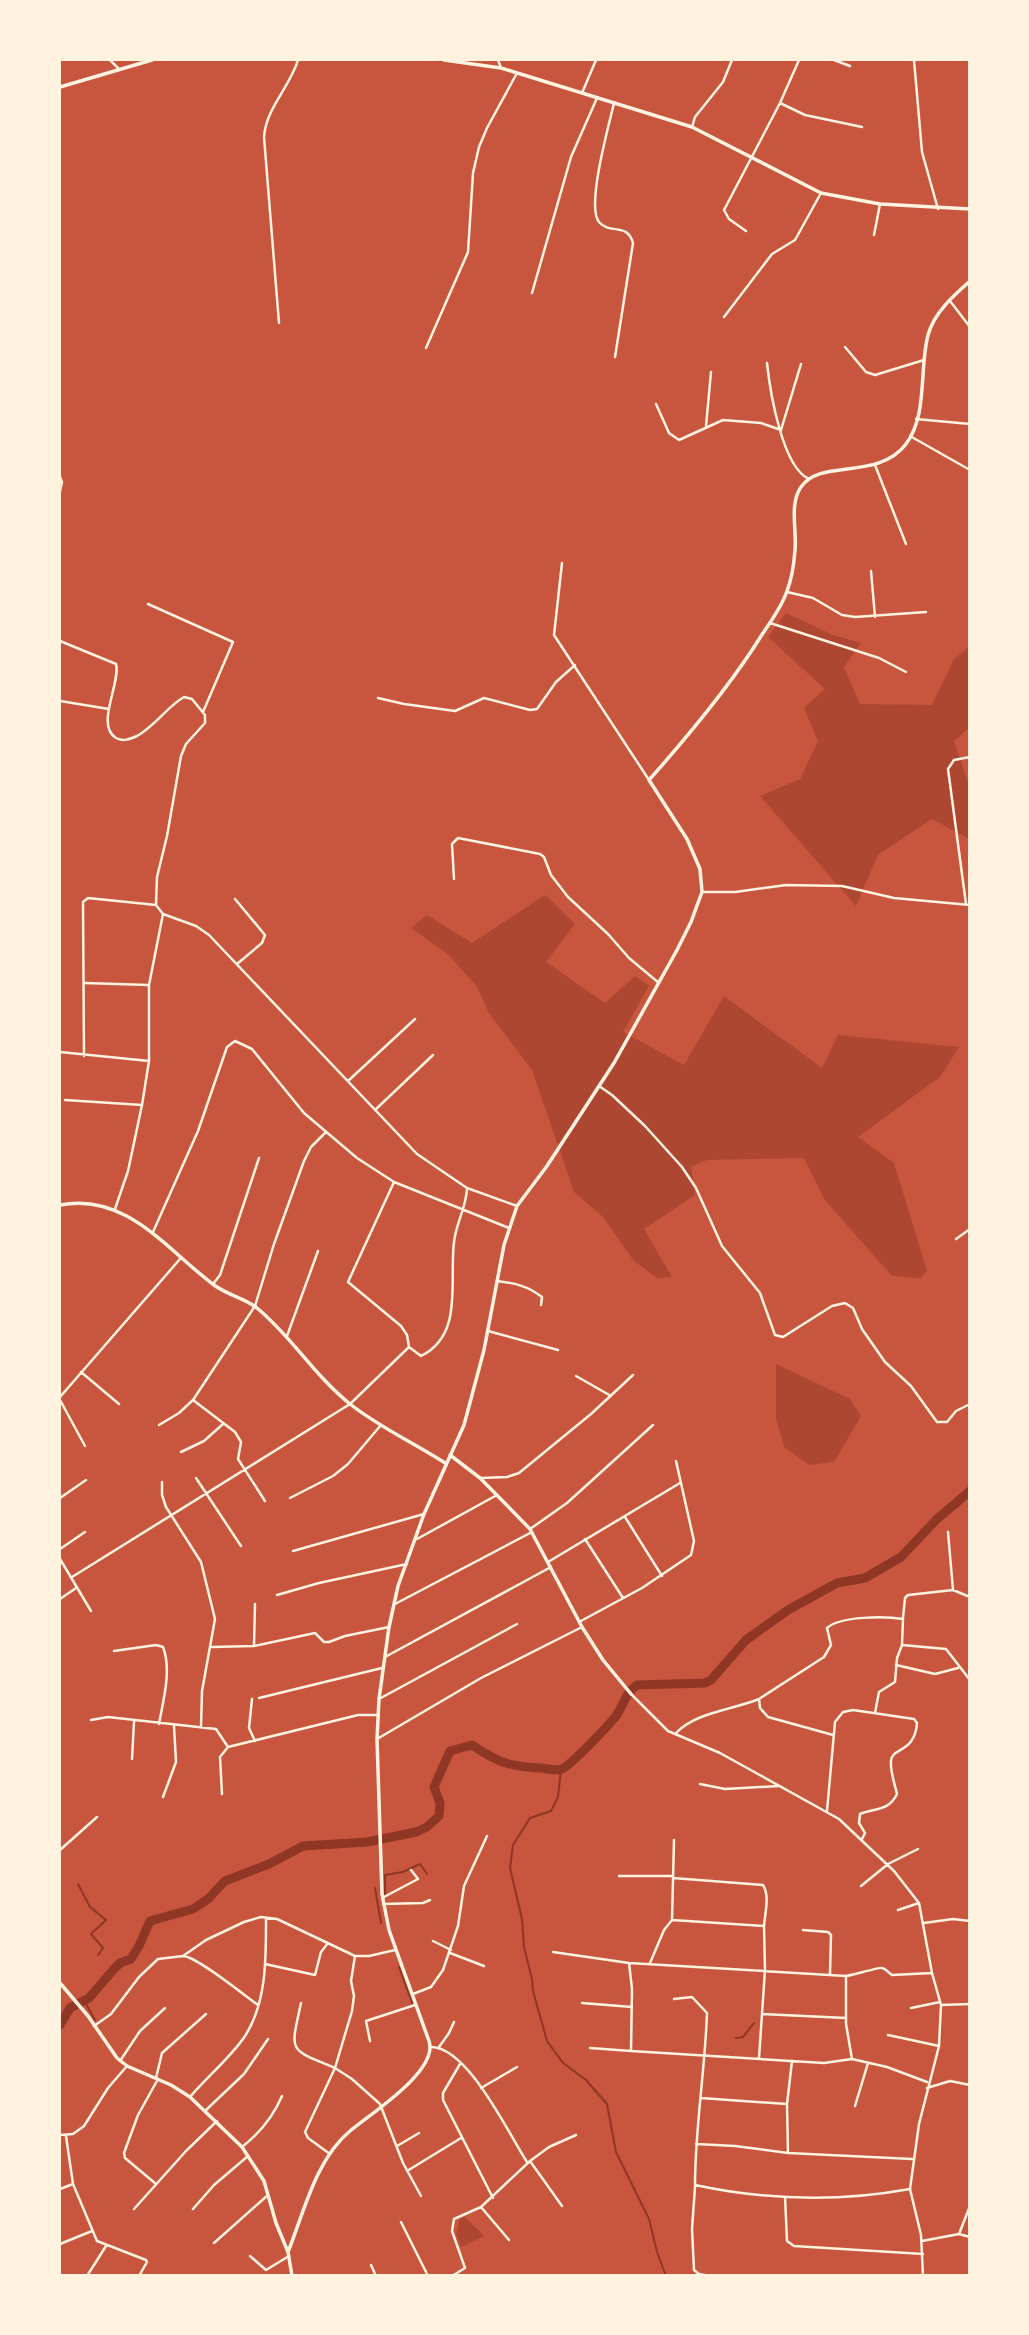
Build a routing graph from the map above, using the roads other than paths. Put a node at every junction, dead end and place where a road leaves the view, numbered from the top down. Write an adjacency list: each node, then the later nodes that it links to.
1 (110, 60): 13 (street)
2 (152, 60): 13 (street)
3 (298, 60): 33 (street)
4 (443, 60): 12 (street)
5 (498, 60): 12 (street)
6 (596, 60): 16 (street)
7 (732, 60): 20 (street)
8 (799, 60): 19 (street)
9 (834, 60): 11 (street)
10 (914, 60): 25 (street)
11 (850, 66)
12 (501, 68): 14 (street)
13 (119, 69): 15 (street)
14 (517, 73): 16 (street); 36 (street)
15 (60, 87)
16 (582, 93): 17 (street)
17 (597, 98): 18 (street); 30 (street)
18 (614, 103): 20 (street); 37 (street)
19 (780, 103): 21 (street); 22 (street)
20 (692, 127): 22 (street)
21 (862, 127)
22 (752, 156): 23 (street); 27 (street)
23 (821, 193): 24 (street); 32 (street)
24 (880, 204): 25 (street); 28 (street)
25 (938, 209): 26 (street)
26 (970, 209)
27 (746, 232)
28 (874, 235)
29 (970, 281): 31 (street)
30 (532, 293)
31 (950, 301): 34 (street); 38 (street)
32 (724, 317)
33 (279, 323)
34 (970, 327)
35 (845, 347): 38 (street)
36 (426, 348)
37 (615, 357)
38 (924, 360): 43 (street)
39 (767, 363): 46 (street)
40 (801, 364): 46 (street)
41 (712, 372): 45 (street)
42 (656, 404): 45 (street)
43 (916, 419): 44 (street); 47 (street)
44 (970, 424)
45 (706, 426): 46 (street)
46 (780, 430): 51 (street)
47 (910, 436): 48 (street); 49 (street)
48 (875, 465): 51 (street); 53 (street)
49 (970, 470)
50 (60, 477): 52 (street)
51 (809, 479): 56 (street)
52 (60, 491)
53 (906, 544)
54 (562, 563): 62 (street)
55 (871, 571): 59 (street)
56 (787, 592): 59 (street); 60 (street)
57 (148, 604): 67 (street)
58 (926, 612): 59 (street)
59 (875, 617)
60 (770, 623): 63 (street); 69 (street)
61 (60, 641): 66 (street)
62 (575, 665): 64 (street); 69 (street)
63 (906, 672)
64 (378, 698)
65 (60, 701): 66 (street)
66 (109, 709): 67 (street)
67 (203, 712): 74 (street)
68 (970, 757): 73 (street)
69 (649, 780): 71 (street)
70 (454, 879): 78 (street)
71 (702, 892): 73 (street); 78 (street)
72 (235, 899): 76 (street)
73 (968, 904)
74 (156, 905): 75 (street); 77 (street)
75 (163, 914): 76 (street); 79 (street)
76 (237, 964): 85 (street)
77 (85, 983): 79 (street); 83 (street)
78 (659, 983): 86 (street)
79 (149, 985): 84 (street)
80 (415, 1018): 85 (street)
81 (60, 1052): 83 (street)
82 (433, 1055): 89 (street)
83 (85, 1056): 84 (street)
84 (149, 1061): 88 (street)
85 (348, 1081): 89 (street)
86 (599, 1086): 95 (street); 120 (street)
87 (65, 1100): 88 (street)
88 (142, 1105): 96 (street)
89 (375, 1110): 93 (street)
90 (325, 1133): 92 (street); 100 (street); 107 (street)
91 (260, 1158): 105 (street)
92 (394, 1182): 97 (street); 110 (street)
93 (467, 1188): 95 (street); 97 (street)
94 (60, 1205): 96 (street)
95 (517, 1206): 98 (street)
96 (116, 1209): 100 (street)
97 (462, 1210): 98 (street); 110 (street)
98 (509, 1228): 104 (street)
99 (970, 1228): 101 (street)
100 (153, 1232): 103 (street)
101 (956, 1239)
102 (317, 1251): 109 (street)
103 (180, 1259): 105 (street); 112 (street)
104 (497, 1281): 106 (street); 108 (street)
105 (213, 1284): 107 (street)
106 (541, 1304)
107 (255, 1306): 109 (street); 117 (street)
108 (488, 1331): 111 (street); 127 (street)
109 (286, 1339): 119 (street)
110 (409, 1347): 119 (street)
111 (558, 1350)
112 (81, 1372): 116 (street); 118 (street)
113 (633, 1375): 115 (street)
114 (576, 1376): 115 (street)
115 (611, 1395): 132 (street)
116 (60, 1398): 125 (street)
117 (193, 1401): 121 (street); 123 (street)
118 (120, 1404)
119 (351, 1404): 122 (street); 130 (street)
120 (970, 1404)
121 (223, 1424): 126 (street); 130 (street)
122 (382, 1424): 129 (street); 138 (street)
123 (159, 1425)
124 (653, 1425): 144 (street)
125 (85, 1446)
126 (181, 1452)
127 (450, 1455): 129 (street); 132 (street)
128 (676, 1461): 135 (street)
129 (445, 1463): 141 (street)
130 (244, 1470): 136 (street); 140 (street)
131 (196, 1478): 136 (street)
132 (480, 1478): 137 (street)
133 (86, 1480): 139 (street)
134 (162, 1482): 142 (street)
135 (681, 1483): 143 (street); 156 (street)
136 (207, 1494): 142 (street); 149 (street)
137 (496, 1495): 144 (street); 148 (street)
138 (289, 1498)
139 (60, 1499)
140 (265, 1501)
141 (424, 1514): 148 (street); 151 (street)
142 (172, 1516): 157 (street); 174 (street)
143 (625, 1517): 147 (street); 156 (street)
144 (531, 1531): 153 (street); 165 (street)
145 (85, 1532): 150 (street)
146 (948, 1532): 159 (street)
147 (585, 1539): 153 (street); 162 (street)
148 (414, 1540): 154 (street)
149 (241, 1546)
150 (60, 1549)
151 (293, 1550)
152 (60, 1559): 157 (street)
153 (548, 1562): 155 (street)
154 (407, 1563): 160 (street); 165 (street)
155 (551, 1567): 168 (street); 176 (street)
156 (662, 1576): 162 (street)
157 (72, 1577): 158 (street)
158 (76, 1588): 163 (street); 166 (street)
159 (953, 1590): 161 (street); 167 (street)
160 (277, 1595)
161 (970, 1597)
162 (623, 1598): 168 (street)
163 (60, 1599)
164 (256, 1604): 173 (street)
165 (395, 1604): 170 (street)
166 (91, 1611)
167 (903, 1619): 172 (street); 185 (street)
168 (579, 1622): 171 (street)
169 (517, 1623): 184 (street)
170 (389, 1627): 173 (street); 176 (street)
171 (582, 1627): 181 (street); 195 (street)
172 (902, 1645): 177 (street); 179 (street)
173 (254, 1646): 174 (street)
174 (211, 1647): 192 (street)
175 (114, 1651): 190 (street)
176 (385, 1657): 178 (street)
177 (897, 1665): 179 (street); 186 (street)
178 (383, 1667): 182 (street); 184 (street)
179 (958, 1668): 180 (street)
180 (970, 1680)
181 (631, 1694): 193 (street)
182 (259, 1698)
183 (252, 1699): 196 (street)
184 (379, 1699): 187 (street)
185 (759, 1699): 193 (street); 194 (street)
186 (875, 1713): 194 (street); 206 (street)
187 (378, 1715): 195 (street); 196 (street)
188 (91, 1720): 189 (street)
189 (134, 1722): 190 (street); 198 (street)
190 (159, 1724): 191 (street)
191 (174, 1726): 192 (street); 202 (street)
192 (201, 1727): 197 (street)
193 (675, 1734): 200 (street)
194 (833, 1735): 203 (street)
195 (377, 1739): 215 (street)
196 (255, 1741): 197 (street)
197 (228, 1747): 201 (street)
198 (132, 1759)
199 (700, 1784): 200 (street)
200 (779, 1786): 203 (street)
201 (222, 1794)
202 (163, 1797)
203 (827, 1811): 206 (street)
204 (97, 1817): 209 (street)
205 (487, 1836): 229 (street)
206 (862, 1839): 210 (street)
207 (674, 1840): 213 (street)
208 (918, 1849): 210 (street)
209 (60, 1850)
210 (888, 1864): 214 (street); 217 (street)
211 (411, 1870): 215 (street)
212 (620, 1875): 213 (street)
213 (673, 1877): 221 (street); 224 (street)
214 (861, 1886)
215 (382, 1898): 218 (street)
216 (429, 1900): 218 (street)
217 (919, 1903): 219 (street); 223 (street)
218 (383, 1904): 228 (street)
219 (898, 1910)
220 (266, 1917): 227 (street); 231 (street); 235 (street)
221 (672, 1920): 224 (street); 234 (street)
222 (970, 1921): 223 (street)
223 (924, 1923): 238 (street)
224 (764, 1926): 237 (street)
225 (803, 1930): 239 (street)
226 (433, 1941): 229 (street)
227 (328, 1943): 232 (street); 235 (street)
228 (395, 1950): 232 (street); 242 (street)
229 (450, 1951): 236 (street); 242 (street)
230 (553, 1952): 233 (street)
231 (183, 1955): 248 (street); 257 (street)
232 (355, 1956): 275 (street)
233 (629, 1963): 234 (street); 250 (street)
234 (650, 1963): 237 (street)
235 (265, 1964): 248 (street)
236 (484, 1966)
237 (765, 1970): 239 (street); 254 (street)
238 (932, 1973): 240 (street); 246 (street)
239 (830, 1974): 240 (street)
240 (846, 1976): 255 (street)
241 (60, 1983): 257 (street)
242 (411, 1995): 249 (street)
243 (674, 1998): 266 (street)
244 (301, 2003): 275 (street)
245 (582, 2003): 250 (street)
246 (941, 2004): 247 (street); 252 (street); 261 (street)
247 (970, 2004)
248 (258, 2005): 282 (street)
249 (415, 2005): 260 (street); 262 (street)
250 (632, 2007): 265 (street)
251 (165, 2008): 270 (street)
252 (911, 2008)
253 (205, 2014): 276 (street)
254 (762, 2014): 255 (street); 267 (street)
255 (846, 2018): 268 (street)
256 (454, 2022): 263 (street)
257 (94, 2026): 270 (street)
258 (888, 2035): 261 (street)
259 (268, 2039): 287 (street)
260 (370, 2041)
261 (939, 2046): 277 (street)
262 (431, 2047): 263 (street); 286 (street)
263 (439, 2047): 271 (street)
264 (590, 2048): 265 (street)
265 (631, 2051): 266 (street)
266 (705, 2055): 267 (street); 283 (street)
267 (760, 2059): 269 (street)
268 (852, 2059): 269 (street); 272 (street)
269 (792, 2060): 284 (street)
270 (120, 2061): 273 (street)
271 (461, 2063): 279 (street); 293 (street)
272 (868, 2063): 277 (street); 285 (street)
273 (127, 2066): 276 (street); 292 (street)
274 (517, 2067): 279 (street)
275 (335, 2068): 286 (street); 298 (street)
276 (157, 2079): 282 (street); 304 (street)
277 (929, 2082): 280 (street)
278 (970, 2085): 280 (street)
279 (481, 2088): 301 (street)
280 (927, 2088): 300 (street)
281 (282, 2096): 296 (street)
282 (190, 2097): 287 (street)
283 (701, 2098): 284 (street); 294 (street)
284 (787, 2104): 297 (street)
285 (855, 2106)
286 (382, 2107): 295 (street); 298 (street)
287 (205, 2110): 288 (street)
288 (217, 2121): 296 (street); 304 (street)
289 (419, 2133): 295 (street)
290 (60, 2135): 292 (street)
291 (576, 2135): 301 (street)
292 (66, 2136): 303 (street)
293 (461, 2138): 302 (street); 311 (street)
294 (695, 2144): 297 (street); 305 (street)
295 (397, 2146): 302 (street)
296 (242, 2147): 299 (street)
297 (788, 2153): 300 (street)
298 (330, 2154): 326 (street)
299 (248, 2156): 308 (street); 315 (street)
300 (912, 2159): 307 (street)
301 (528, 2162): 311 (street); 312 (street)
302 (407, 2171): 309 (street)
303 (73, 2184): 306 (street); 318 (street)
304 (156, 2184): 316 (street)
305 (695, 2185): 310 (street); 336 (street)
306 (60, 2189)
307 (910, 2189): 310 (street); 322 (street)
308 (268, 2195): 323 (street); 326 (street)
309 (421, 2196)
310 (785, 2197): 327 (street)
311 (493, 2198): 314 (street)
312 (562, 2206)
313 (970, 2206): 319 (street)
314 (481, 2207): 321 (street); 335 (street)
315 (193, 2208)
316 (134, 2209)
317 (401, 2222): 334 (street)
318 (92, 2231): 324 (street); 325 (street)
319 (959, 2234): 320 (street); 322 (street)
320 (970, 2237)
321 (509, 2240)
322 (922, 2241): 327 (street)
323 (214, 2242)
324 (60, 2244)
325 (106, 2246): 330 (street); 331 (street)
326 (288, 2254): 328 (street); 332 (street)
327 (923, 2254): 337 (street)
328 (250, 2256)
329 (371, 2265): 333 (street)
330 (139, 2275)
331 (87, 2276)
332 (292, 2276)
333 (376, 2276)
334 (428, 2276)
335 (452, 2276)
336 (710, 2276)
337 (923, 2276)

